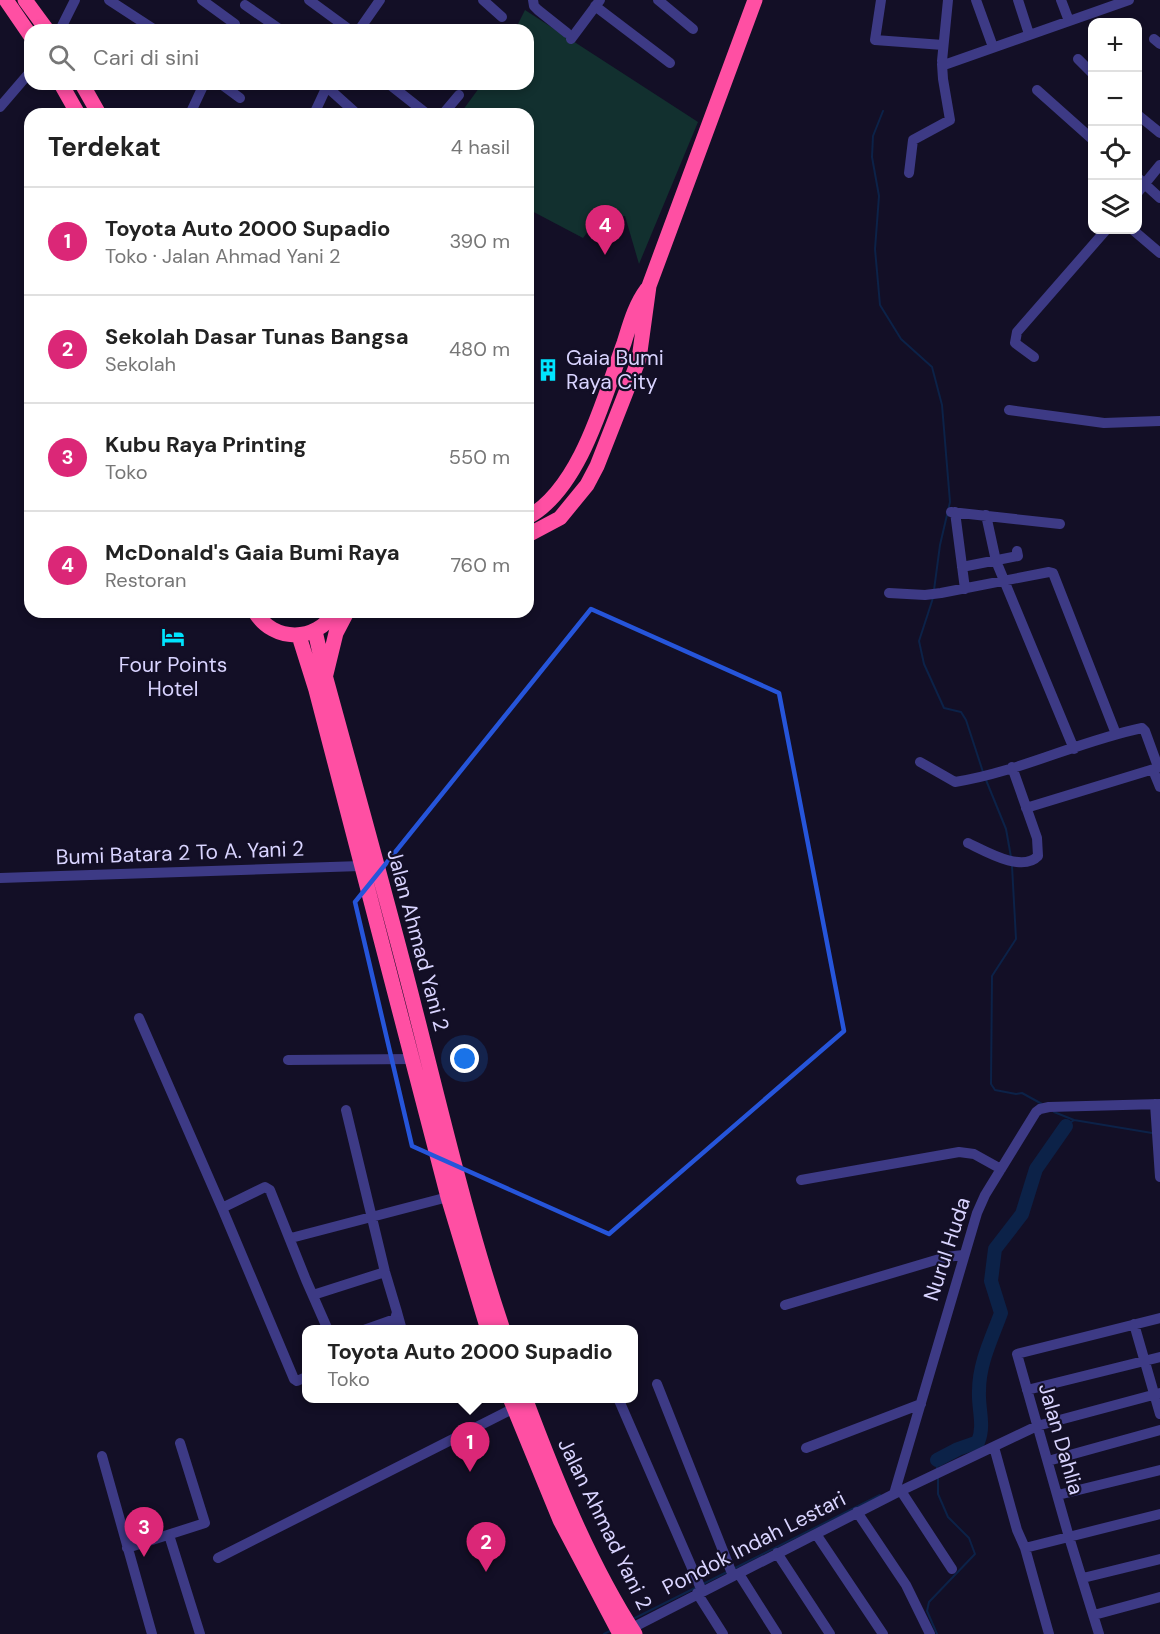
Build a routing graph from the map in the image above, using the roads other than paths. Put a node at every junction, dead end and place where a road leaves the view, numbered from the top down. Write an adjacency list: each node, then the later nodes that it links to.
1 (6, 0): 31 (highway)
2 (25, 0): 23 (highway)
3 (75, 0): 24 (street)
4 (109, 0): 25 (street)
5 (202, 0): 26 (street)
6 (309, 0): 29 (street)
7 (380, 0): 30 (street)
8 (483, 0): 21 (street)
9 (533, 0): 19 (street)
10 (658, 0): 32 (street)
11 (755, 0): 70 (highway)
12 (882, 0): 34 (street)
13 (948, 0): 34 (street)
14 (976, 0): 35 (street)
15 (1018, 0): 33 (street)
16 (1061, 0): 22 (street)
17 (1129, 0): 20 (street)
18 (247, 3): 27 (street); 28 (street)
19 (598, 3): 37 (street)
20 (1101, 4): 22 (street)
21 (502, 17)
22 (1069, 21): 33 (street)
23 (43, 24)
24 (63, 24)
25 (146, 24)
26 (230, 24)
27 (235, 24)
28 (273, 24)
29 (342, 24)
30 (363, 24)
31 (24, 26)
32 (693, 29)
33 (1029, 34): 35 (street)
34 (943, 45): 38 (street)
35 (993, 47): 38 (street)
36 (1078, 59): 39 (street)
37 (670, 63)
38 (942, 64): 63 (street)
39 (1091, 72)
40 (24, 79): 51 (street)
41 (64, 90): 52 (highway)
42 (85, 90): 53 (highway)
43 (201, 90): 54 (street)
44 (229, 90): 50 (street)
45 (326, 90): 55 (street)
46 (332, 90): 56 (street)
47 (397, 90): 57 (street)
48 (1037, 90): 61 (street)
49 (459, 95): 58 (street)
50 (240, 98)
51 (0, 107)
52 (75, 108)
53 (96, 108)
54 (193, 108)
55 (317, 108)
56 (351, 108)
57 (419, 108)
58 (448, 108)
59 (1142, 119): 60 (street)
60 (1160, 133)
61 (1088, 135)
62 (1160, 165): 64 (street)
63 (909, 173)
64 (1142, 183)
65 (1142, 186): 66 (street)
66 (1160, 198)
67 (1103, 234): 71 (street)
68 (1138, 234): 69 (street)
69 (1160, 253)
70 (649, 286): 74 (highway); 77 (highway)
71 (1034, 357)
72 (1009, 410): 73 (street)
73 (1160, 421)
74 (534, 512)
75 (986, 515): 76 (street); 79 (street); 80 (street)
76 (1060, 524)
77 (534, 532)
78 (1017, 551): 79 (street)
79 (996, 561): 80 (street); 81 (street)
80 (962, 567): 82 (street)
81 (1005, 582): 82 (street); 90 (street); 91 (street)
82 (965, 589): 83 (street)
83 (889, 593)
84 (260, 618): 88 (highway)
85 (332, 618): 87 (highway)
86 (344, 618): 89 (highway)
87 (315, 631): 88 (highway); 89 (highway, Jalan Ahmad Yani 2)
88 (299, 636): 98 (highway, Jalan Ahmad Yani 2)
89 (325, 675): 123 (highway, Jalan Ahmad Yani 2)
90 (1116, 734): 91 (street); 94 (street)
91 (1074, 749): 93 (street)
92 (920, 762): 93 (street)
93 (1012, 767): 96 (street)
94 (1153, 770): 95 (street); 96 (street)
95 (1160, 787)
96 (1026, 808): 97 (street)
97 (968, 843)
98 (361, 866): 99 (street, Bumi Batara 2 To A. Yani 2); 101 (highway, Jalan Ahmad Yani 2)
99 (0, 878)
100 (139, 1018): 109 (street)
101 (414, 1059): 102 (street); 108 (highway, Jalan Ahmad Yani 2)
102 (288, 1060)
103 (1158, 1104): 105 (street, Nurul Huda); 106 (street)
104 (346, 1110): 110 (street)
105 (1000, 1170): 107 (street); 112 (street, Nurul Huda)
106 (1160, 1177)
107 (801, 1180)
108 (448, 1197): 110 (street); 122 (highway, Jalan Ahmad Yani 2)
109 (222, 1208): 111 (street); 126 (street)
110 (372, 1218): 111 (street); 113 (street)
111 (291, 1238): 114 (street)
112 (963, 1255): 115 (street); 133 (street, Nurul Huda)
113 (385, 1272): 114 (street); 116 (street)
114 (313, 1295): 119 (street)
115 (785, 1305)
116 (397, 1312): 120 (street); 121 (street)
117 (1160, 1318): 118 (street)
118 (1134, 1324): 125 (street); 128 (street, Jalan Dahlia)
119 (326, 1325)
120 (376, 1325)
121 (401, 1325)
122 (487, 1325)
123 (502, 1325)
124 (1160, 1357): 125 (street)
125 (1145, 1361): 128 (street); 129 (street)
126 (302, 1379)
127 (657, 1384): 156 (street)
128 (1027, 1390): 135 (street, Jalan Dahlia)
129 (1157, 1394): 134 (street); 135 (street, Pondok Indah Lestari)
130 (515, 1403): 153 (street)
131 (517, 1403): 161 (highway, Jalan Ahmad Yani 2)
132 (620, 1403): 158 (street)
133 (921, 1404): 139 (street); 143 (street, Nurul Huda)
134 (1160, 1414)
135 (1037, 1426): 138 (street, Pondok Indah Lestari); 141 (street, Jalan Dahlia)
136 (1160, 1430): 141 (street)
137 (180, 1443): 148 (street)
138 (994, 1447): 143 (street, Pondok Indah Lestari); 151 (street)
139 (806, 1448)
140 (102, 1456): 150 (street)
141 (1048, 1461): 144 (street, Jalan Dahlia)
142 (1160, 1470): 144 (street)
143 (898, 1493): 145 (street, Pondok Indah Lestari); 155 (street)
144 (1058, 1496): 149 (street, Jalan Dahlia)
145 (857, 1512): 147 (street, Pondok Indah Lestari); 168 (street)
146 (1160, 1514): 149 (street)
147 (816, 1534): 152 (street, Pondok Indah Lestari); 167 (street)
148 (169, 1535): 150 (street); 163 (street)
149 (1069, 1537): 151 (street); 157 (street, Jalan Dahlia)
150 (127, 1548): 162 (street)
151 (1025, 1548): 169 (street)
152 (777, 1553): 156 (street, Pondok Indah Lestari); 166 (street)
153 (218, 1558)
154 (1160, 1559): 157 (street)
155 (952, 1569)
156 (736, 1575): 158 (street, Pondok Indah Lestari); 165 (street)
157 (1083, 1578): 160 (street, Jalan Dahlia)
158 (699, 1592): 161 (street, Pondok Indah Lestari); 164 (street)
159 (1160, 1597): 160 (street)
160 (1094, 1614): 170 (street, Jalan Dahlia)
161 (623, 1628)
162 (152, 1634)
163 (200, 1634)
164 (723, 1634)
165 (777, 1634)
166 (830, 1634)
167 (883, 1634)
168 (930, 1634)
169 (1049, 1634)
170 (1099, 1634)

